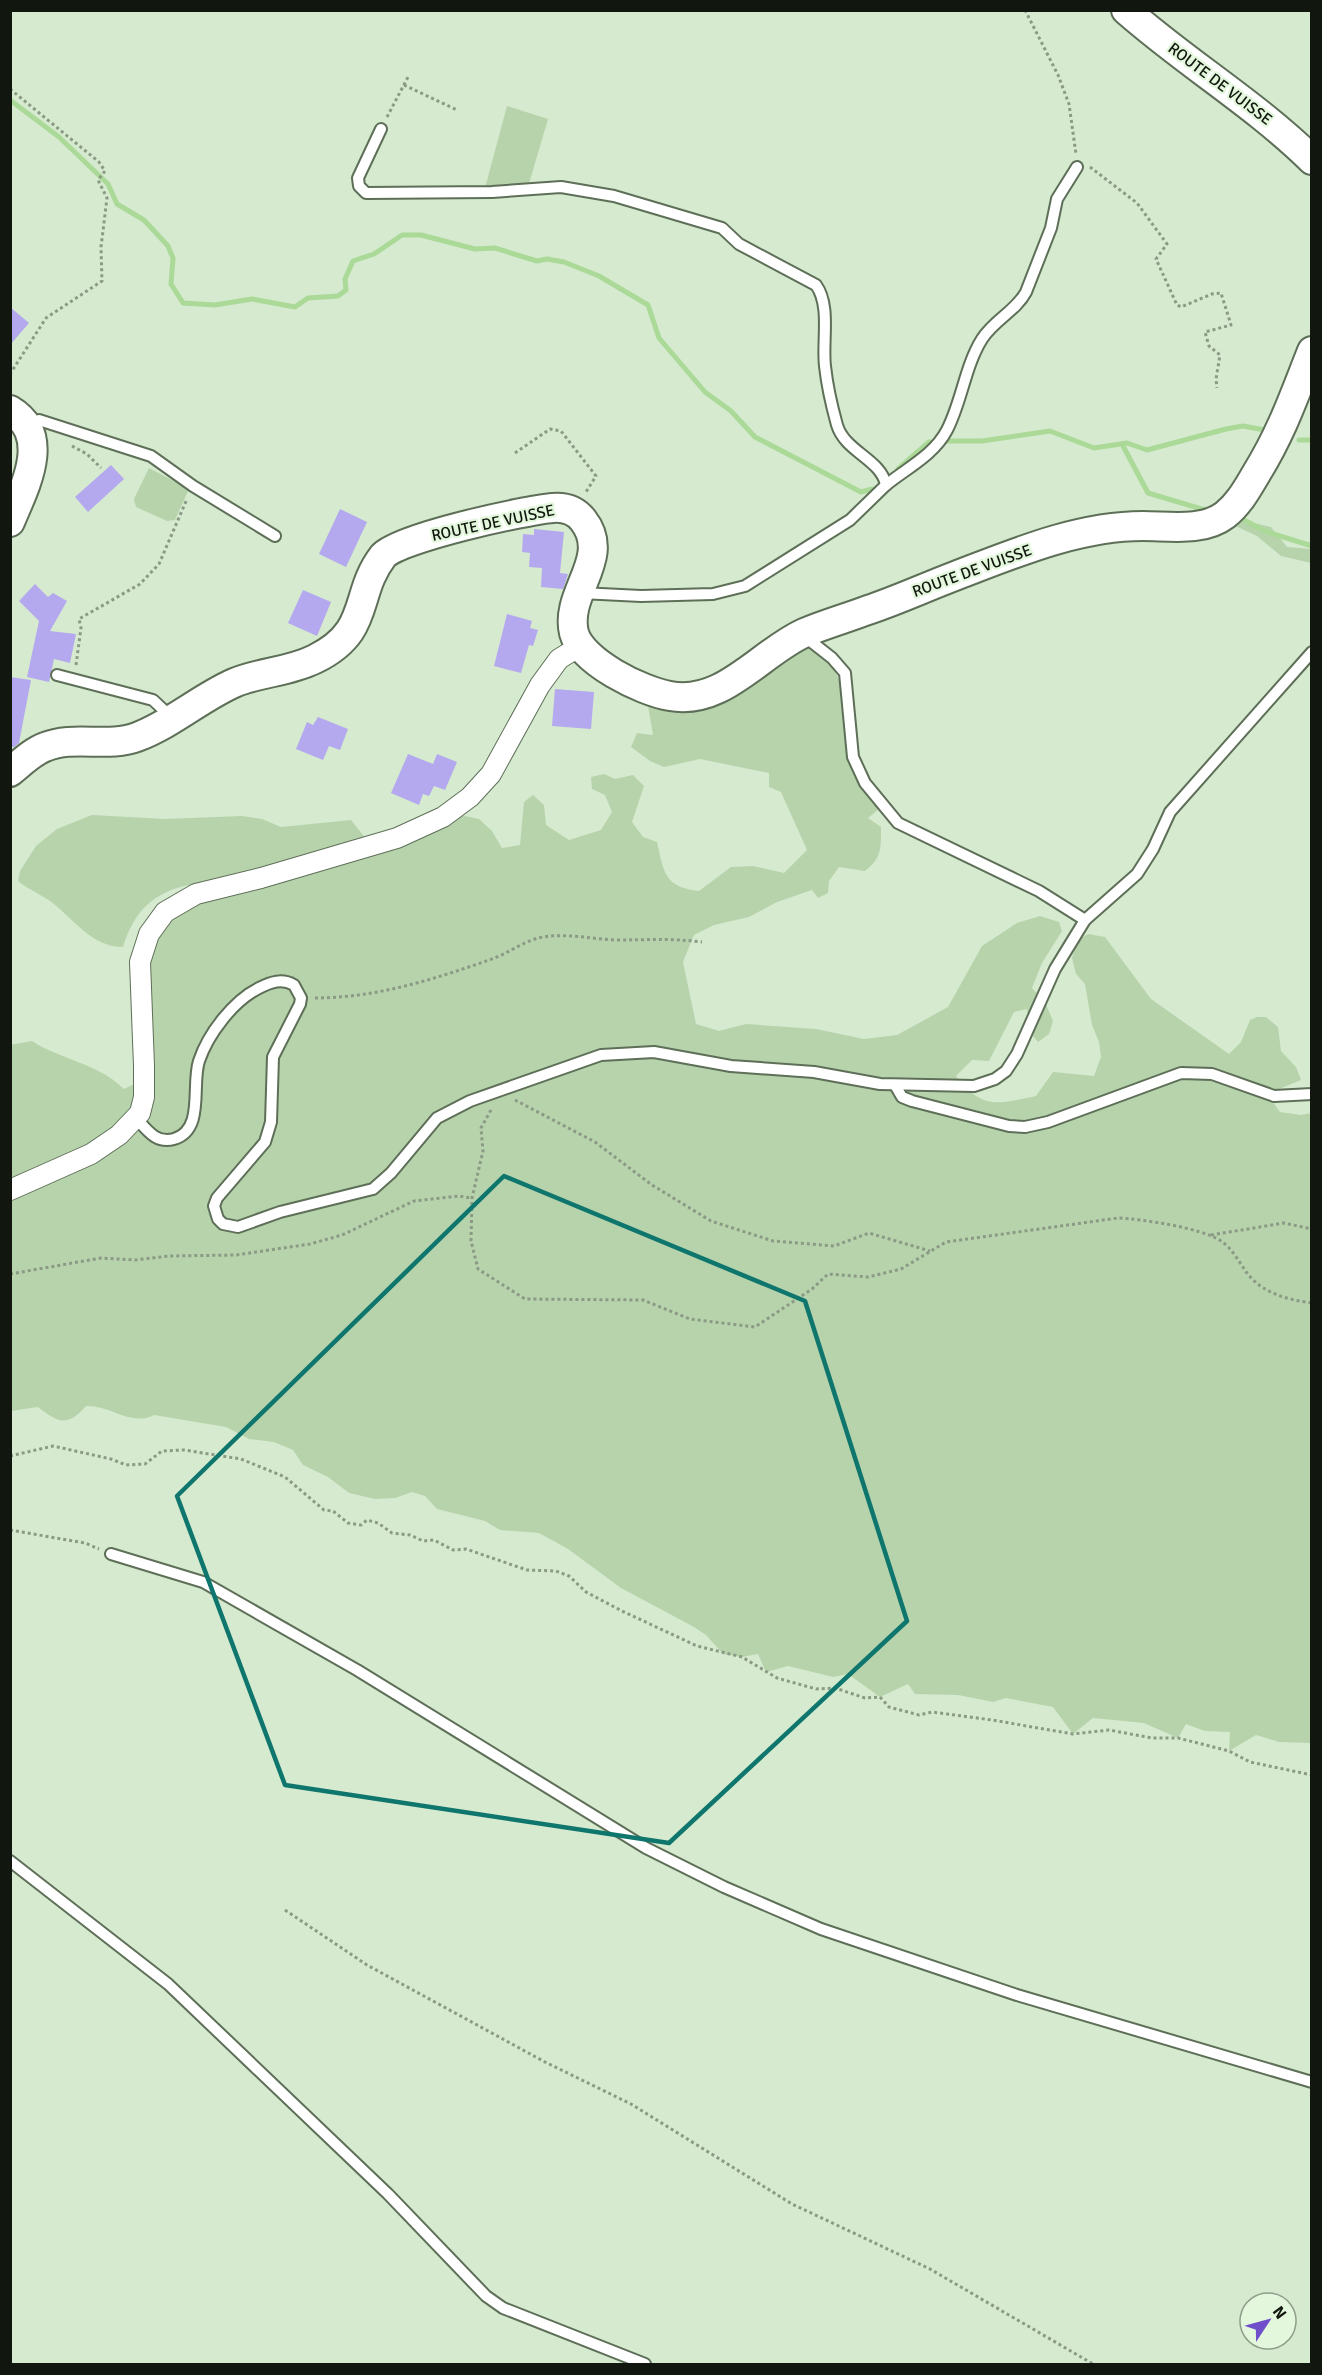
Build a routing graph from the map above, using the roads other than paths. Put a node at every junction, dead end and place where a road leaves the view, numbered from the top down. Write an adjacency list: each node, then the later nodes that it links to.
1 (1126, 10): 3 (street, ROUTE DE VUISSE)
2 (381, 129): 7 (lane)
3 (1311, 160)
4 (1077, 167): 7 (lane)
5 (1311, 351): 11 (street, ROUTE DE VUISSE)
6 (18, 417): 8 (street); 9 (lane)
7 (886, 485): 10 (lane)
8 (10, 522)
9 (275, 536)
10 (579, 593): 12 (street, ROUTE DE VUISSE); 15 (street, ROUTE DE VUISSE)
11 (801, 634): 12 (street, ROUTE DE VUISSE); 17 (lane)
12 (580, 646): 20 (street)
13 (1311, 652): 17 (lane)
14 (57, 675): 15 (lane)
15 (172, 718): 16 (street, ROUTE DE VUISSE)
16 (10, 772)
17 (1085, 920): 18 (lane)
18 (895, 1085): 19 (lane); 20 (lane)
19 (1311, 1094)
20 (136, 1118): 21 (street)
21 (10, 1190)
22 (111, 1554): 24 (lane)
23 (10, 1861): 25 (lane)
24 (1311, 2082)
25 (645, 2364)

